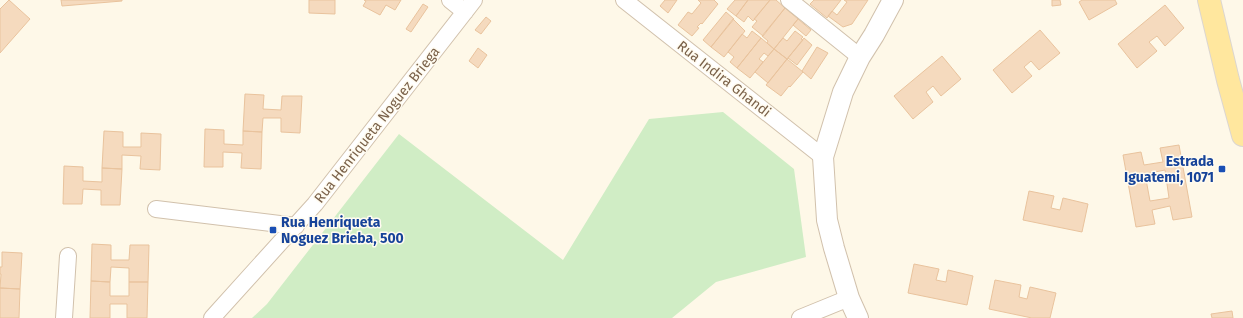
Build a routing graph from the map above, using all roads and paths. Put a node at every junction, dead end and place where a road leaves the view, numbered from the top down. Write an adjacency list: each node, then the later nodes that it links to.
1 (450, 0): 6 (street)
2 (624, 0): 9 (street, Rua Indira Ghandi)
3 (789, 0): 7 (street)
4 (893, 0): 7 (street)
5 (1209, 0): 8 (main road)
6 (470, 6): 11 (street, Rua Henriqueta Noguez Briega)
7 (860, 57): 9 (street)
8 (1243, 135)
9 (823, 157): 13 (street)
10 (156, 209): 11 (street)
11 (296, 226): 15 (street, Rua Henriqueta Noguez Briega)
12 (68, 256): 14 (street)
13 (849, 298): 16 (street); 17 (street)
14 (64, 318)
15 (212, 318)
16 (800, 318)
17 (858, 318)

